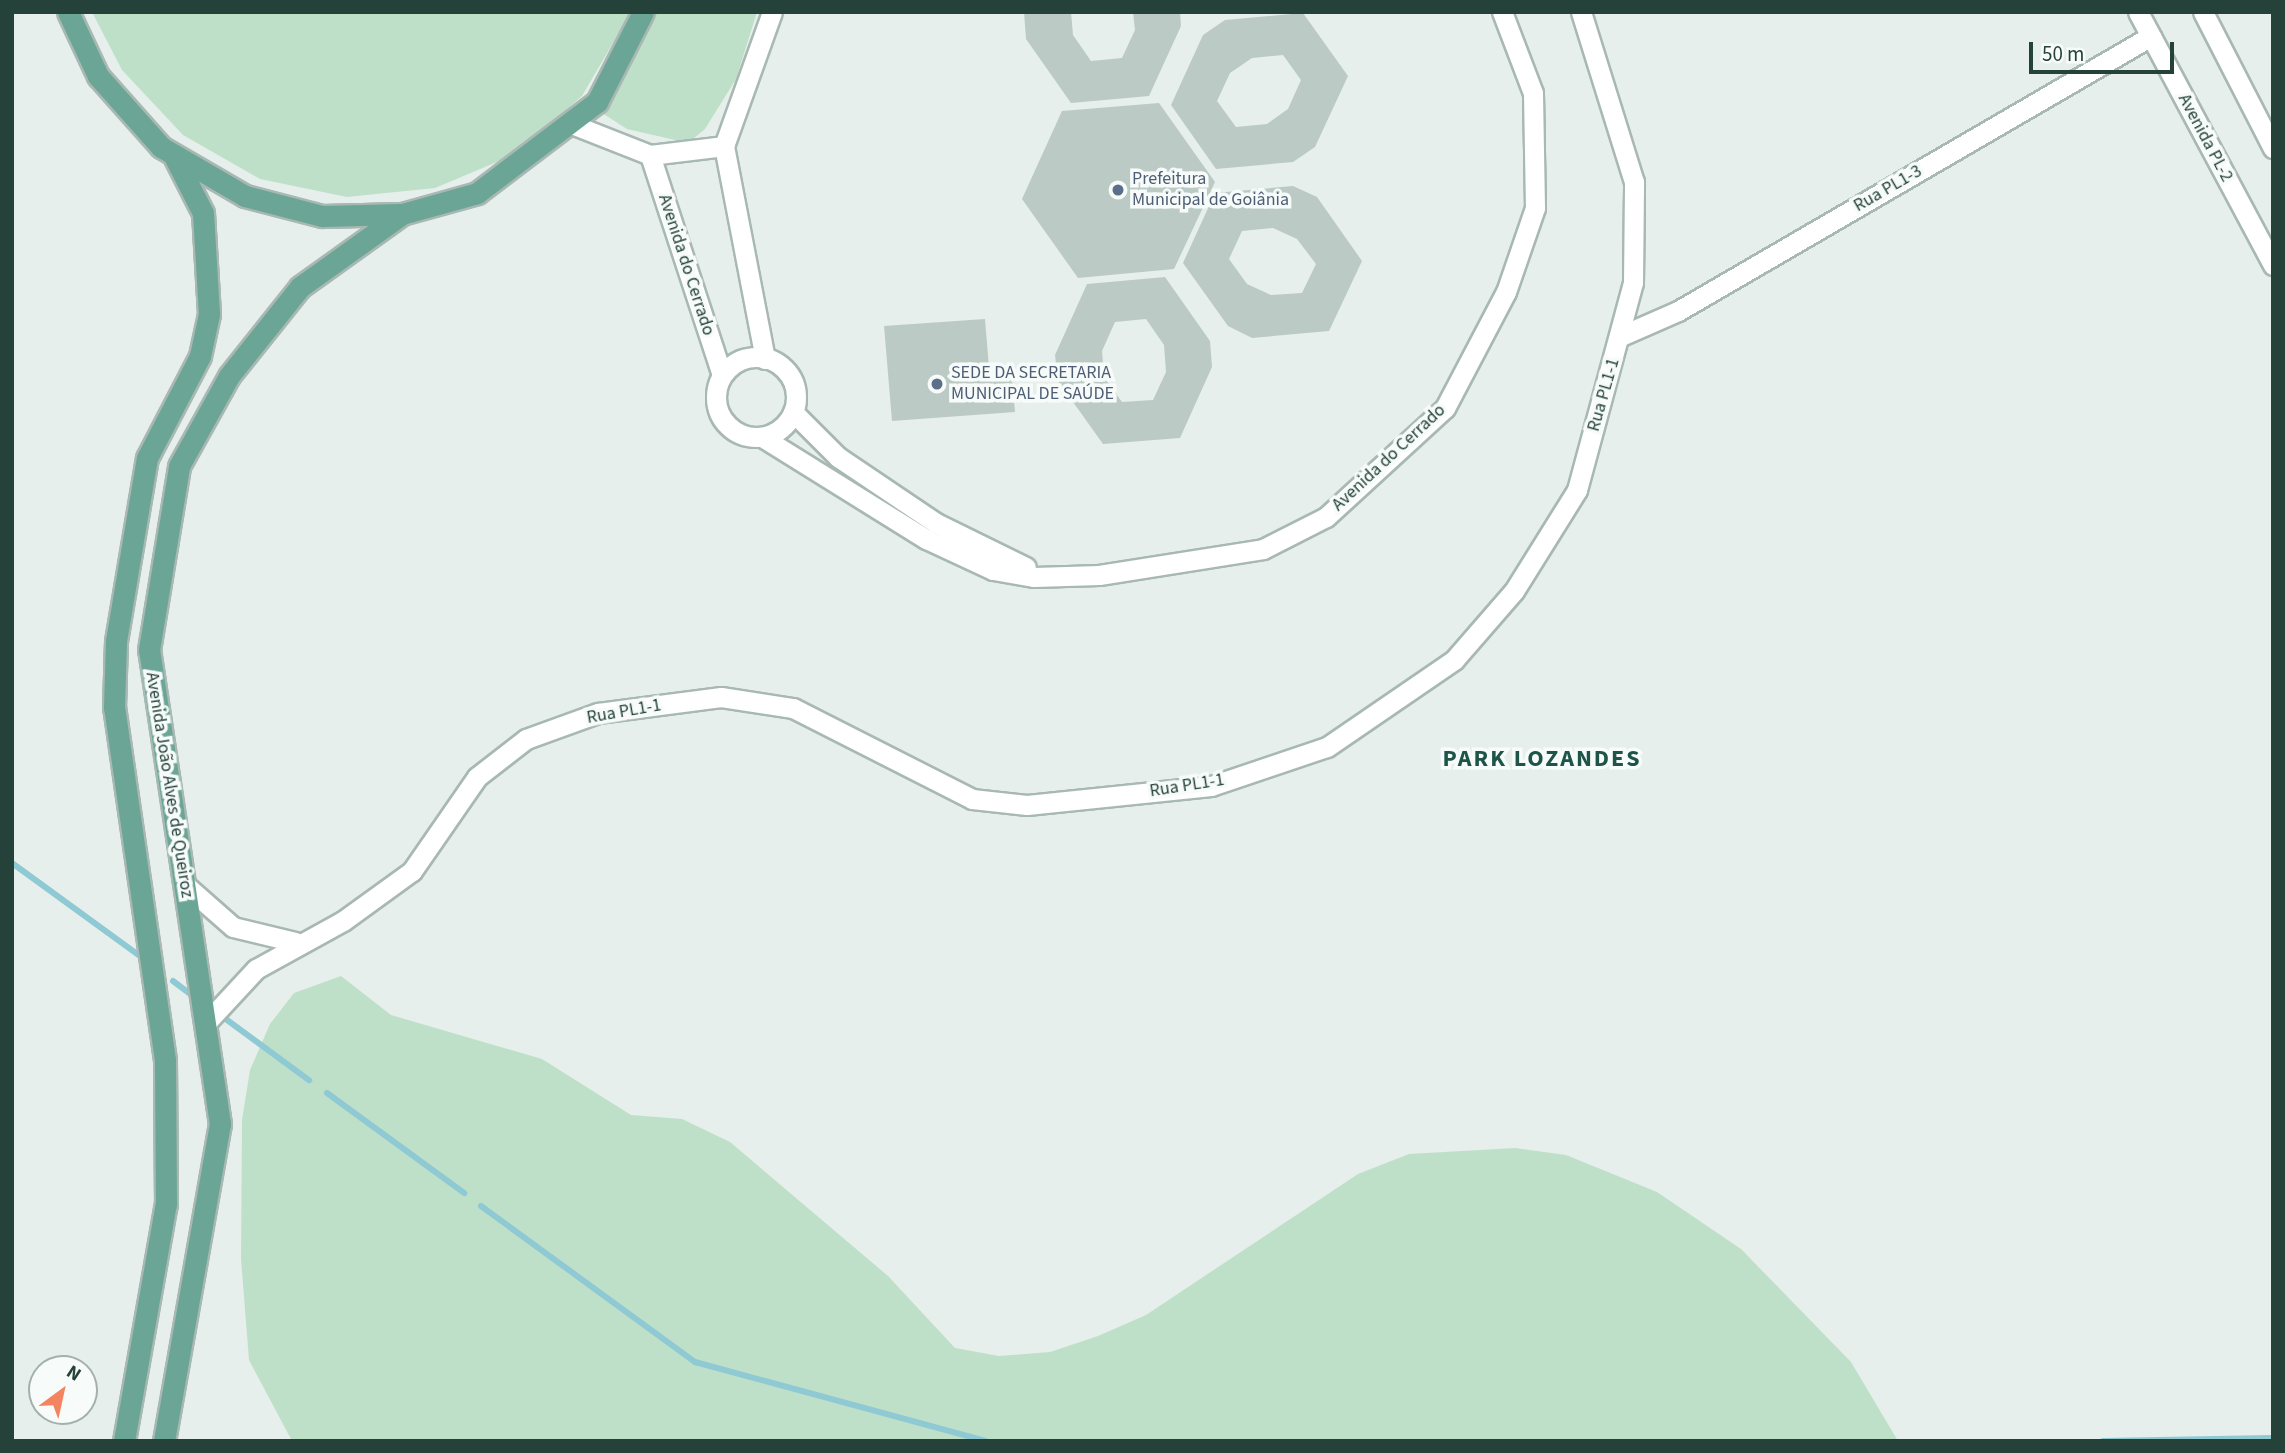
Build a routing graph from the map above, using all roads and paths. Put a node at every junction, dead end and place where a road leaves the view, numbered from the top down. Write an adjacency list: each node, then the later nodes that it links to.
1 (68, 12): 13 (main road)
2 (643, 12): 9 (main road)
3 (772, 12): 10 (street)
4 (1502, 12): 21 (street, Avenida do Cerrado)
5 (1581, 12): 16 (street, Rua PL1-1)
6 (2138, 12): 8 (street, Avenida PL-2)
7 (2203, 12): 11 (street)
8 (2151, 36): 15 (street, Avenida PL-2); 16 (street, Rua PL1-3)
9 (574, 125): 12 (street); 14 (main road)
10 (724, 146): 12 (street); 17 (street)
11 (2273, 148)
12 (650, 155): 18 (street, Avenida do Cerrado)
13 (175, 158): 14 (main road); 25 (main road, Avenida João Alves de Queiroz)
14 (402, 214): 22 (main road, Avenida João Alves de Queiroz)
15 (2273, 265)
16 (1621, 336): 23 (street, Rua PL1-1)
17 (765, 359): 18 (street); 19 (street)
18 (723, 374): 20 (street)
19 (793, 412): 20 (street); 21 (street, Avenida do Cerrado)
20 (762, 437): 21 (street, Avenida do Cerrado)
21 (1050, 575)
22 (184, 884): 23 (street); 24 (main road, Avenida João Alves de Queiroz)
23 (295, 942): 24 (street, Rua PL1-1)
24 (205, 1024): 26 (main road, Avenida João Alves de Queiroz)
25 (124, 1441)
26 (164, 1441)

